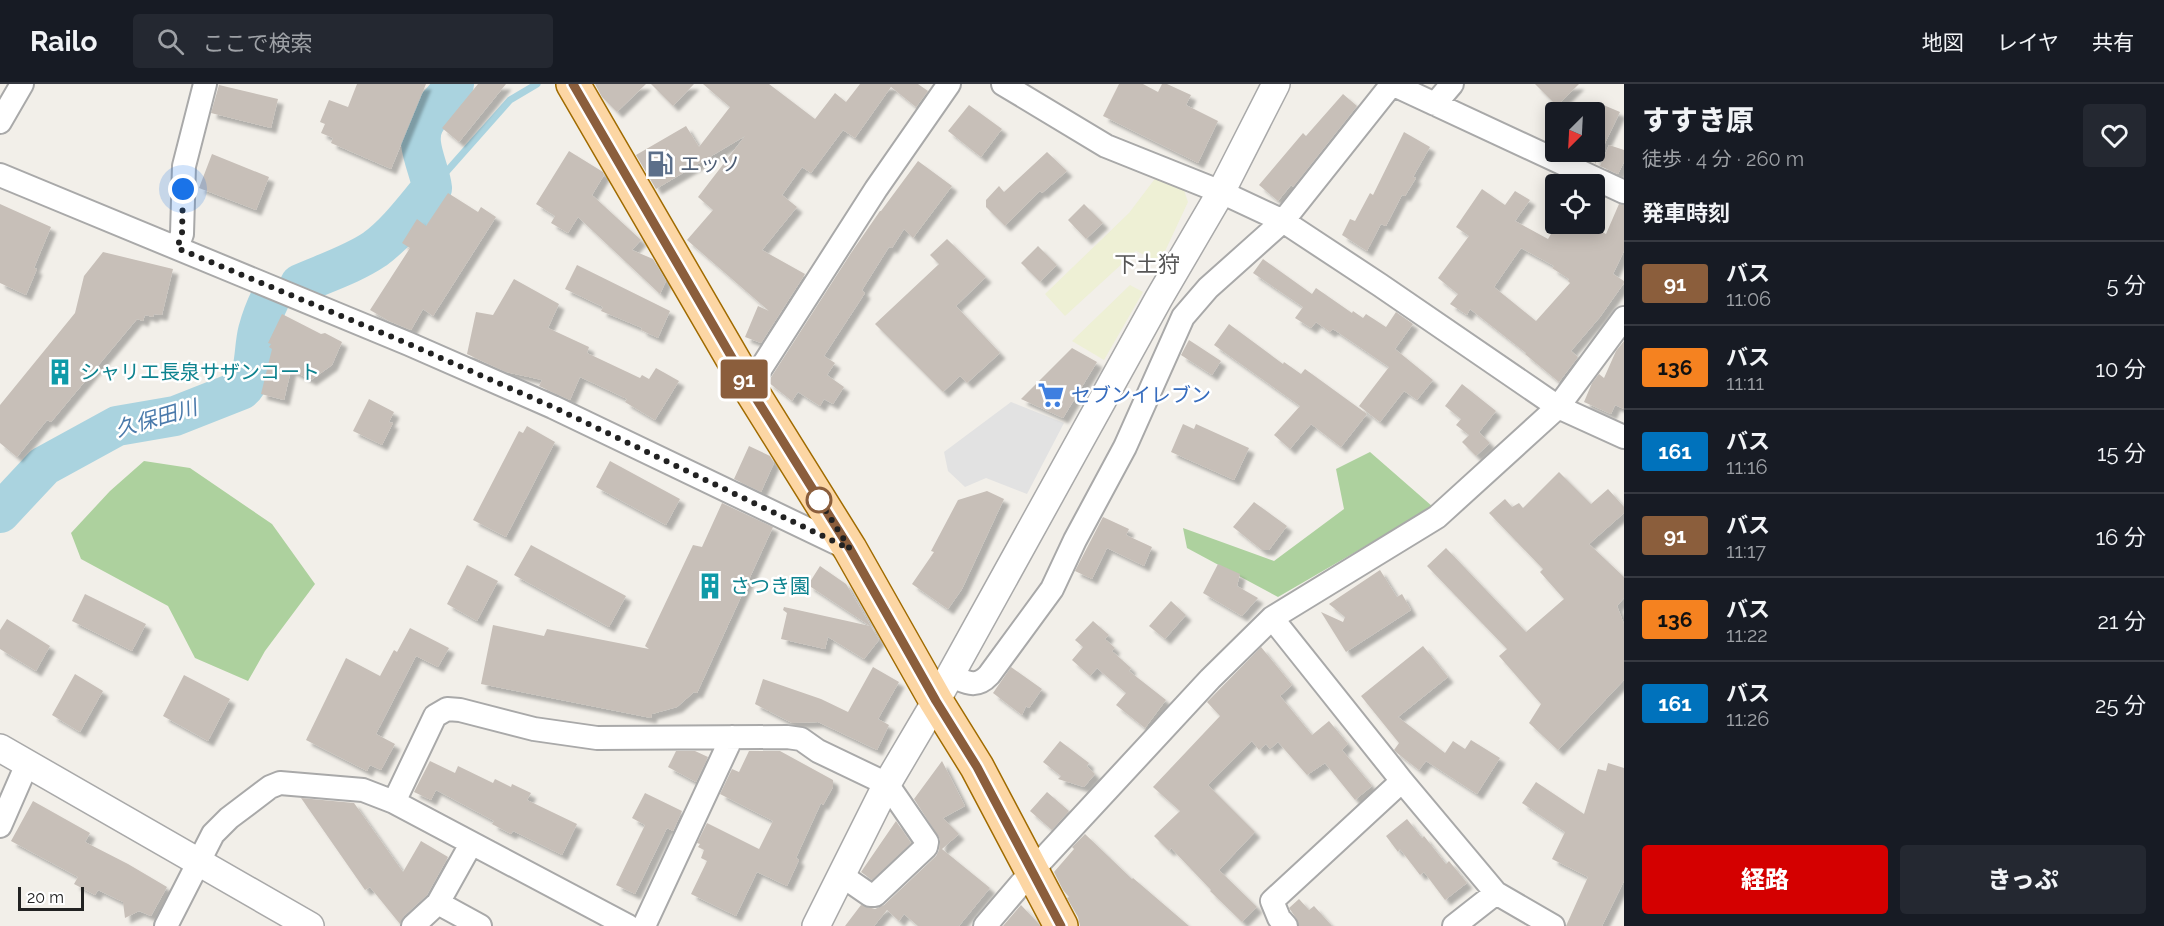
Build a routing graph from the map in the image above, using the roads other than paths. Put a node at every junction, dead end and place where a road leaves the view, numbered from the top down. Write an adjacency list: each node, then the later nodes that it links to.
1 (22, 84): 10 (street)
2 (206, 84): 15 (street)
3 (573, 84): 17 (main road)
4 (950, 84): 17 (street)
5 (1003, 84): 12 (street)
6 (1276, 84): 12 (street)
7 (1392, 84): 9 (street); 14 (street)
8 (1452, 84): 9 (street)
9 (1435, 104): 13 (street)
10 (0, 122)
11 (0, 175): 15 (street)
12 (1221, 192): 14 (street); 22 (street)
13 (1624, 192)
14 (1283, 220): 18 (street); 22 (street)
15 (177, 248): 20 (street)
16 (1624, 318): 18 (street)
17 (749, 387): 20 (main road)
18 (1558, 407): 19 (street); 21 (street)
19 (1624, 436)
20 (850, 549): 22 (main road)
21 (1272, 618): 26 (street); 32 (street)
22 (942, 688): 27 (street); 32 (main road)
23 (732, 738): 27 (street); 28 (street); 41 (street)
24 (0, 748): 25 (street)
25 (27, 764): 29 (street); 31 (street)
26 (1402, 781): 34 (street); 45 (street)
27 (887, 784): 33 (street); 33 (street)
28 (394, 802): 30 (street); 31 (street)
29 (0, 826)
30 (471, 844): 35 (street); 40 (street)
31 (198, 863): 36 (street); 37 (street)
32 (1031, 872): 43 (street); 44 (main road)
33 (841, 875): 42 (street)
34 (1496, 893): 46 (street); 47 (street)
35 (438, 903): 38 (street); 39 (street)
36 (166, 926)
37 (310, 926)
38 (413, 926)
39 (480, 926)
40 (628, 926)
41 (644, 926)
42 (816, 926)
43 (985, 926)
44 (1061, 926)
45 (1286, 926)
46 (1454, 926)
47 (1552, 926)

